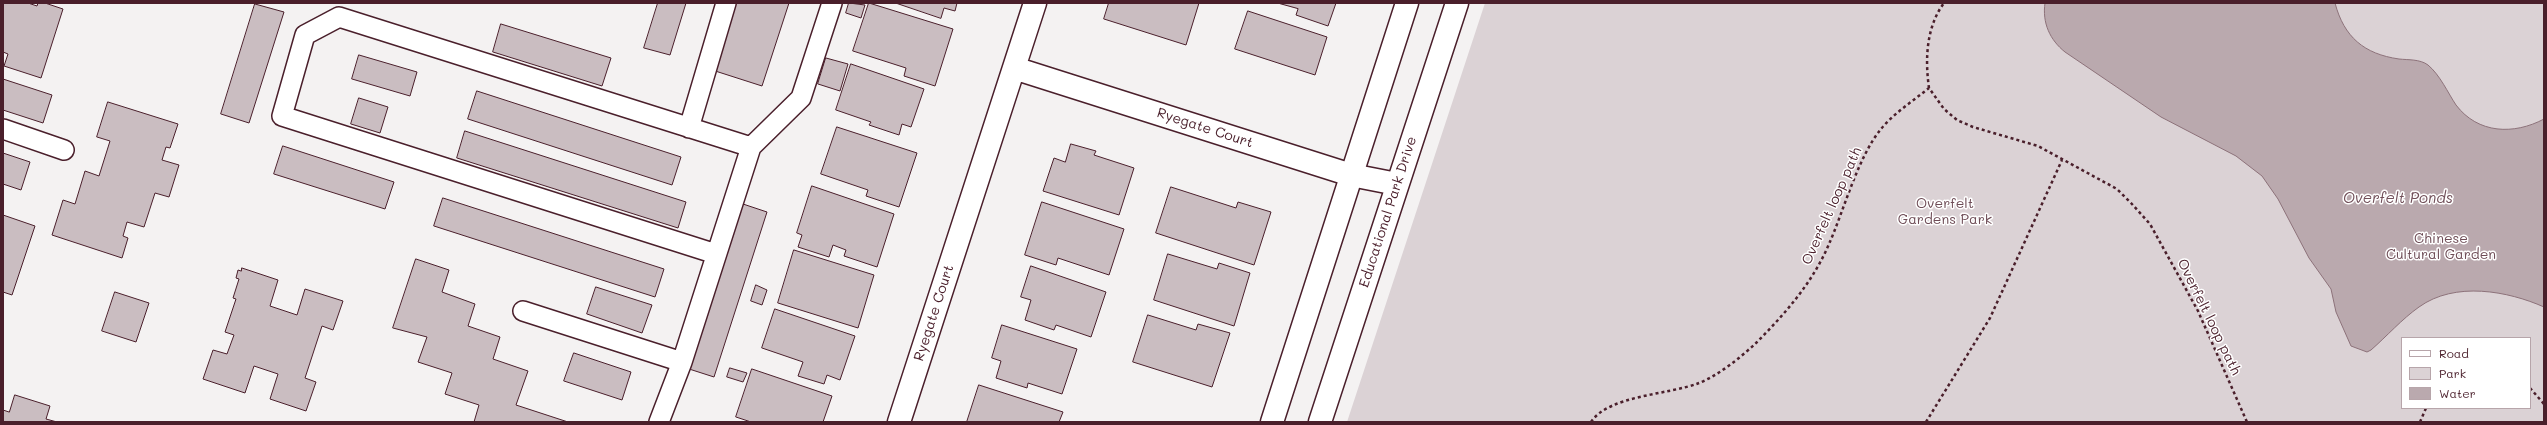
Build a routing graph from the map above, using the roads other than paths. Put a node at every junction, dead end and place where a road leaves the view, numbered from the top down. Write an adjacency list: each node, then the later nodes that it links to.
1 (726, 3): 7 (lane)
2 (832, 3): 9 (lane)
3 (1035, 3): 6 (street, Ryegate Court)
4 (1407, 3): 11 (street)
5 (1457, 3): 12 (street, Educational Park Drive)
6 (1014, 68): 11 (street, Ryegate Court); 17 (street, Ryegate Court)
7 (689, 128): 9 (lane); 13 (lane)
8 (3, 129): 10 (lane)
9 (751, 147): 13 (lane)
10 (64, 150)
11 (1351, 175): 12 (street, Ryegate Court); 18 (street)
12 (1397, 184): 19 (street, Educational Park Drive)
13 (716, 254): 15 (lane)
14 (523, 311): 15 (lane)
15 (682, 362): 16 (lane)
16 (660, 422)
17 (899, 422)
18 (1272, 422)
19 (1320, 422)

